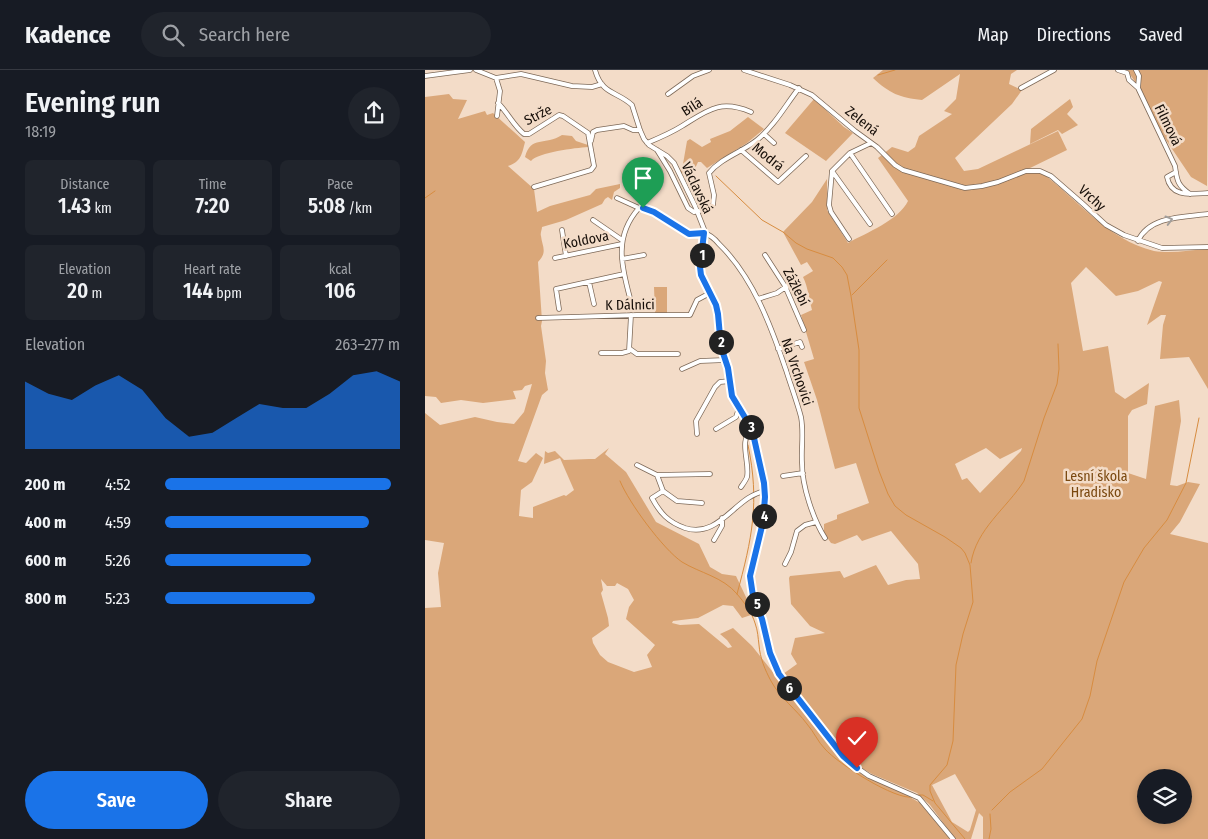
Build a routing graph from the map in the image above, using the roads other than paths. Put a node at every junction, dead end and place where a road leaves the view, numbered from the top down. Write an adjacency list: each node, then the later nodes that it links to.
1 (470, 70): 10 (street)
2 (476, 70): 11 (street)
3 (595, 70): 12 (street, Václavská)
4 (709, 70): 16 (street)
5 (744, 70): 13 (street, Zelená)
6 (1054, 70): 14 (street)
7 (1118, 70): 9 (street, Filmová)
8 (1136, 70): 15 (street, Filmová)
9 (1128, 71): 15 (street, Filmová)
10 (425, 76)
11 (496, 78): 12 (street); 17 (street)
12 (602, 84): 20 (street, Václavská)
13 (799, 88): 21 (street, Modrá); 25 (street, Zelená)
14 (1021, 88)
15 (1138, 88): 31 (street, Filmová)
16 (668, 94)
17 (498, 103): 19 (street); 22 (street, Strže)
18 (751, 112): 23 (street, Bílá)
19 (497, 116)
20 (640, 130): 22 (street); 23 (street, Václavská)
21 (764, 134): 24 (street, Modrá); 27 (street, Modrá)
22 (591, 141): 32 (street)
23 (647, 143): 26 (street, Václavská)
24 (774, 143)
25 (871, 143): 28 (street); 33 (street, Zelená)
26 (656, 149): 38 (street, Václavská); 38 (street)
27 (741, 150): 29 (street, Modrá); 38 (street, Modrá)
28 (851, 153): 30 (street); 39 (street)
29 (802, 158)
30 (832, 170): 42 (street); 45 (street)
31 (1176, 172): 34 (street, Filmová); 34 (street, Filmová)
32 (534, 187)
33 (965, 188): 46 (street, Vrchy)
34 (1190, 194): 35 (street, Filmová)
35 (1208, 194)
36 (617, 198): 37 (street)
37 (639, 208): 44 (street); 47 (street)
38 (697, 212): 44 (street, Václavská)
39 (892, 214)
40 (1208, 214): 46 (street, one-way to 40)
41 (593, 220): 47 (street)
42 (870, 224)
43 (562, 230): 51 (street)
44 (704, 233): 58 (street, Václavská); 60 (street, Na Vrchovici)
45 (849, 239)
46 (1138, 241): 48 (street, Vrchy)
47 (622, 242): 51 (street, Koldova); 53 (street)
48 (1208, 247)
49 (644, 255): 53 (street)
50 (765, 255): 57 (street, Zážlebí)
51 (566, 256): 52 (street, Koldova)
52 (555, 258)
53 (622, 259): 54 (street)
54 (624, 274): 55 (street); 59 (street)
55 (589, 282): 61 (street); 62 (street)
56 (793, 282): 57 (street)
57 (786, 288): 60 (street); 65 (street, Zážlebí)
58 (710, 293): 63 (street, K Dálnici); 71 (street, Václavská)
59 (630, 298)
60 (758, 299): 68 (street, Na Vrchovici)
61 (594, 304)
62 (559, 309)
63 (631, 315): 64 (street, K Dálnici); 67 (street)
64 (538, 318)
65 (804, 330)
66 (802, 347): 68 (street)
67 (630, 349): 69 (street); 70 (street)
68 (779, 349): 79 (street, Na Vrchovici)
69 (601, 353)
70 (678, 354)
71 (725, 360): 72 (street); 73 (street, Václavská)
72 (682, 369)
73 (730, 381): 74 (street, Václavská); 77 (street)
74 (739, 408): 75 (street); 76 (street, Václavská)
75 (715, 429)
76 (752, 429): 83 (street); 85 (street, Václavská)
77 (697, 434)
78 (637, 465): 81 (street)
79 (803, 473): 82 (street); 88 (street, Na Vrchovici)
80 (710, 474): 81 (street)
81 (657, 475): 84 (street)
82 (783, 476)
83 (741, 487)
84 (663, 491): 86 (street); 87 (street)
85 (765, 491): 87 (street); 92 (street, Václavská)
86 (702, 503)
87 (722, 518): 90 (street)
88 (816, 522): 89 (street, Na Vrchovici); 91 (street)
89 (825, 538)
90 (715, 540)
91 (785, 564)
92 (953, 839)

